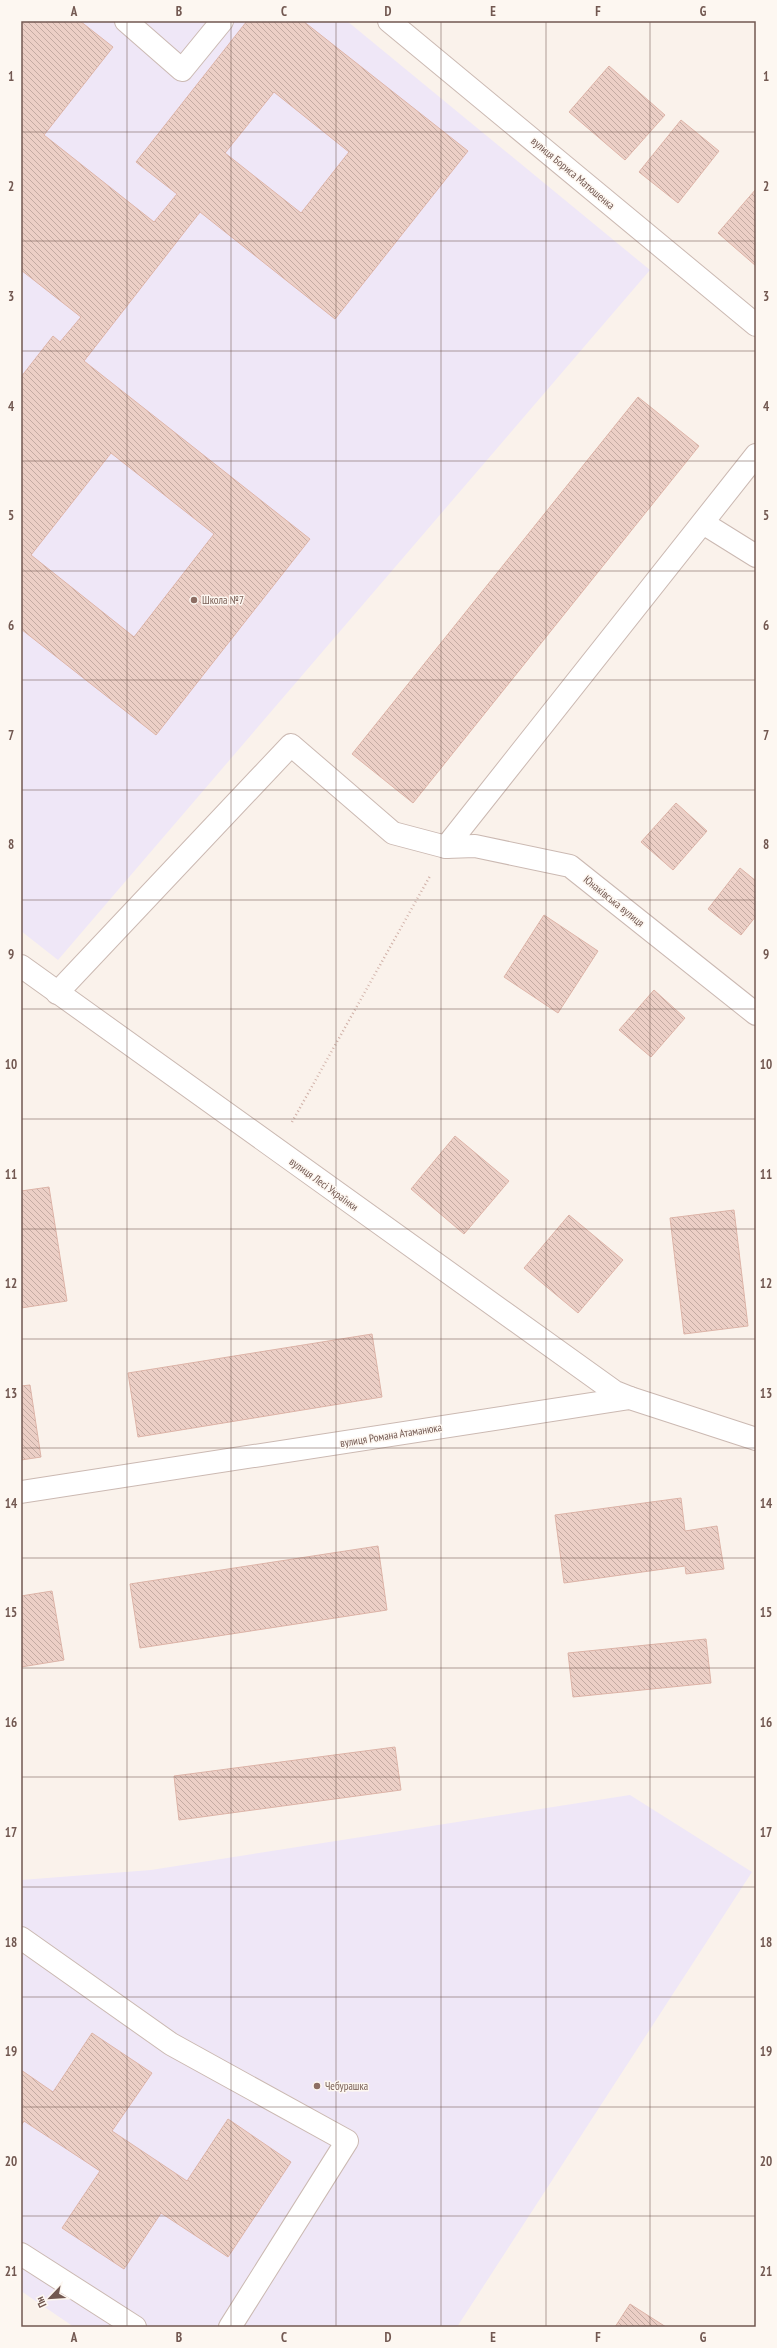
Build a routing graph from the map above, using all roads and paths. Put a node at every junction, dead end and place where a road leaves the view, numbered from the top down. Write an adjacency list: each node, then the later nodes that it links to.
1 (126, 21): 2 (street)
2 (222, 21)
3 (389, 21): 4 (street, вулиця Бориса Матюшенка)
4 (756, 325)
5 (756, 455): 6 (street)
6 (703, 523): 7 (street); 8 (street)
7 (756, 556)
8 (446, 847): 10 (street, Юнаківська вулиця); 11 (street, Юнаківська вулиця); 12 (path)
9 (21, 966): 10 (street, вулиця Лесі Українки)
10 (57, 993): 12 (street, вулиця Лесі Українки)
11 (756, 1014)
12 (276, 1150): 13 (street, вулиця Лесі Українки)
13 (630, 1398): 14 (street, вулиця Романа Атаманюка); 15 (street, вулиця Романа Атаманюка)
14 (756, 1439)
15 (21, 1492)
16 (21, 1938): 19 (street)
17 (21, 2254): 18 (street)
18 (135, 2327)
19 (230, 2327)

